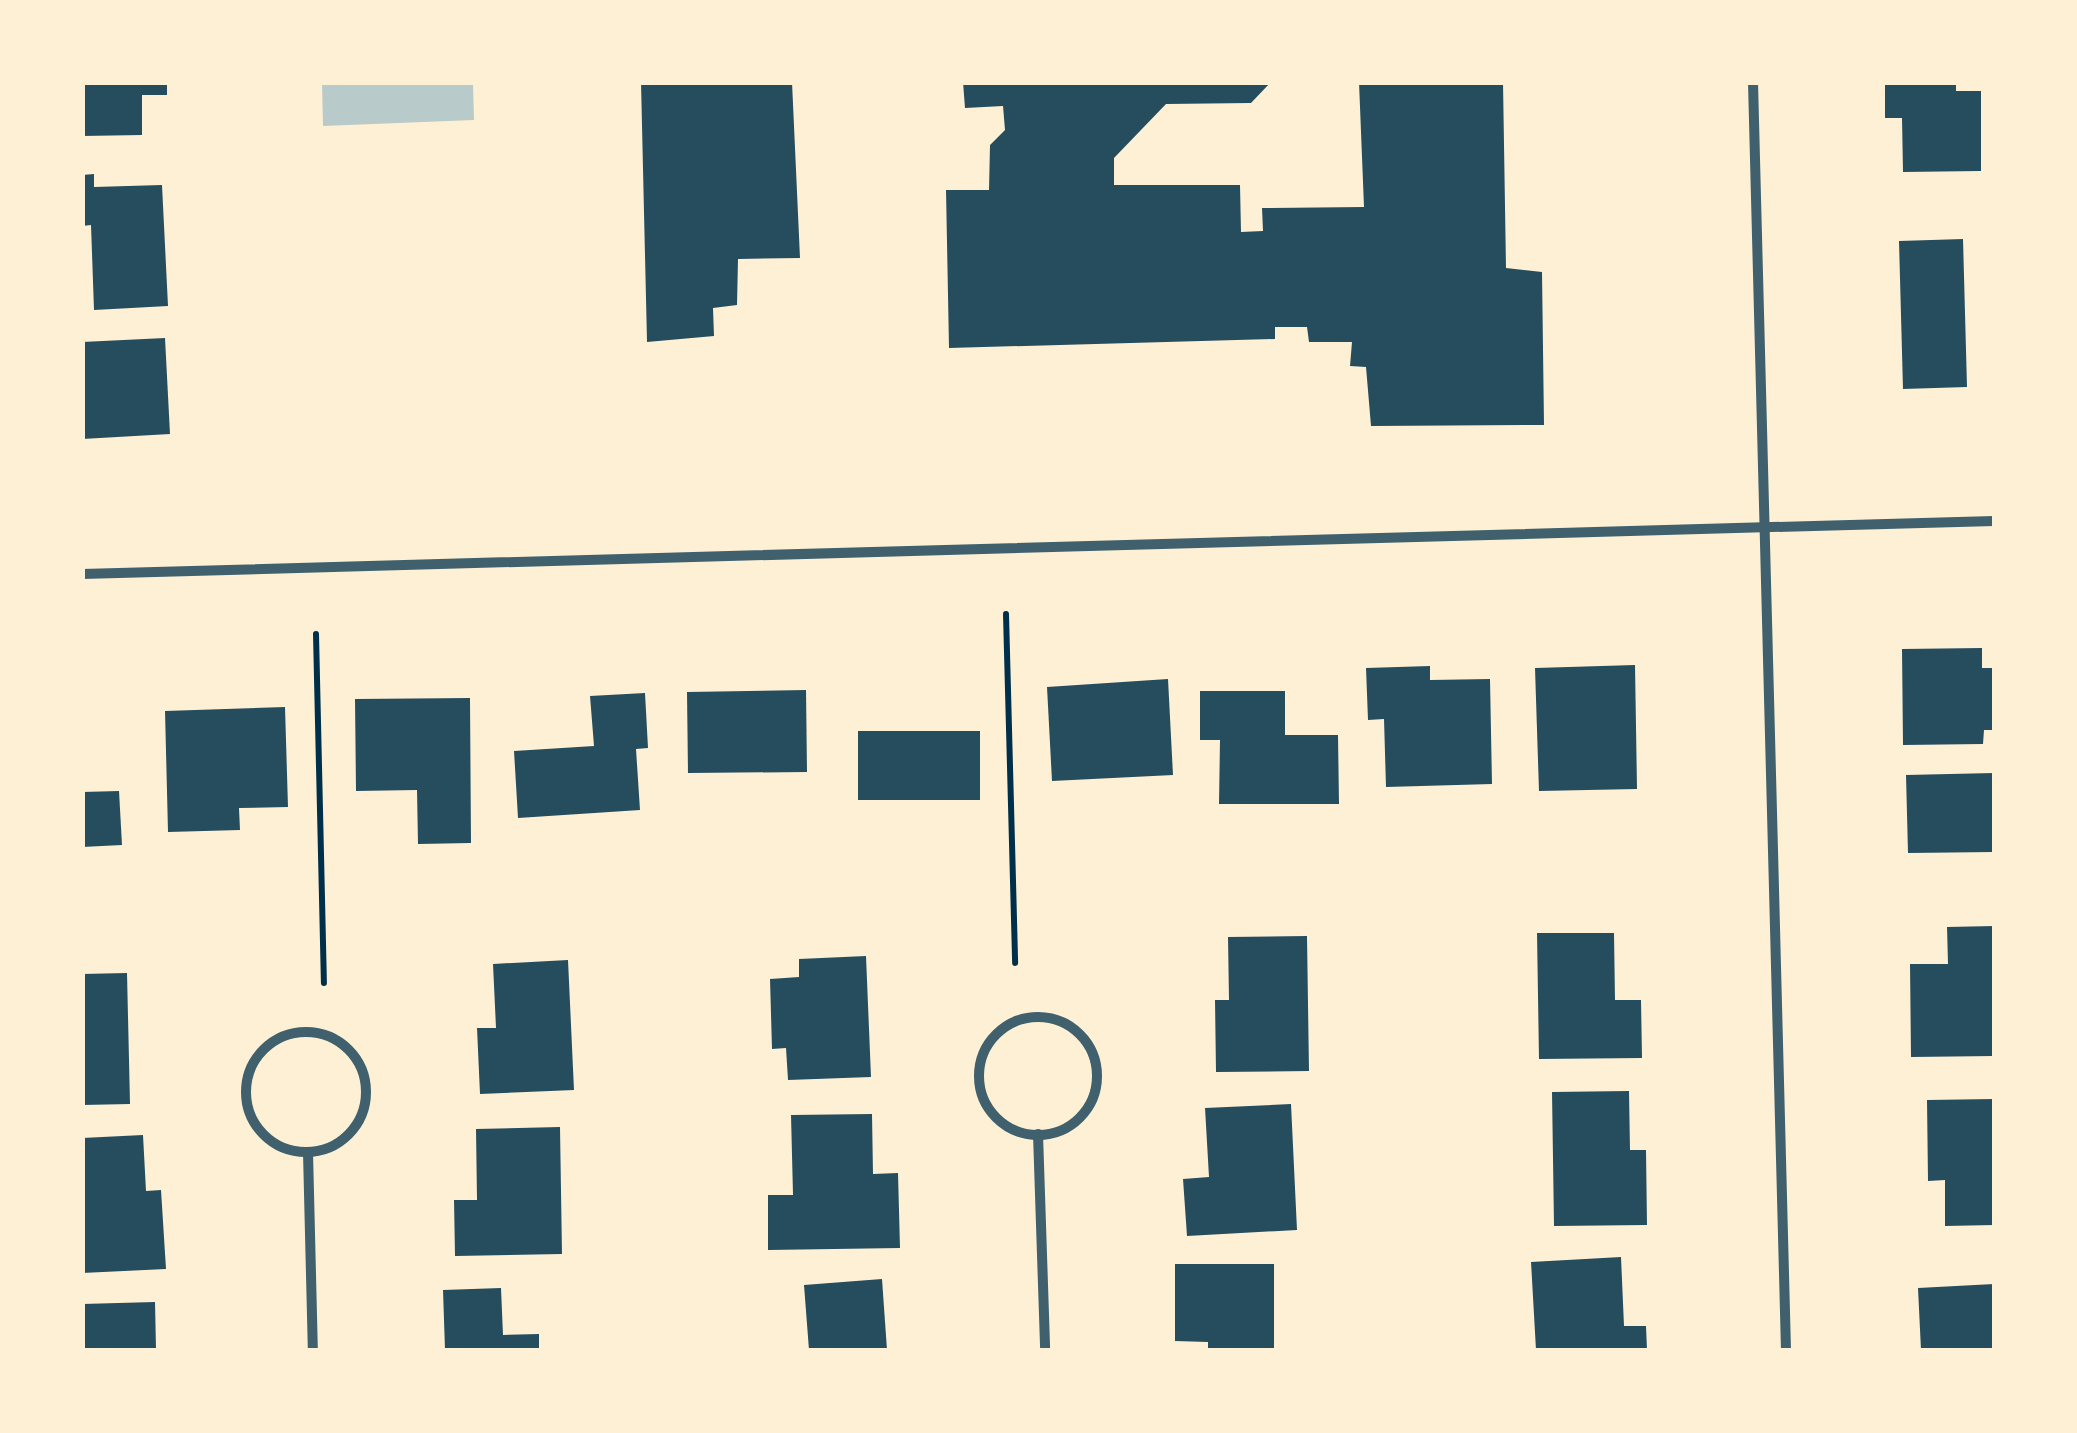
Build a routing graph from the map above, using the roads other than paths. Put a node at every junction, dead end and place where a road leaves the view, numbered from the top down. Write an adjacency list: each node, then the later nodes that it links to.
1 (1753, 82): 3 (street)
2 (1994, 521): 3 (street)
3 (1764, 532): 4 (street); 9 (street)
4 (82, 574)
5 (1038, 1134): 5 (street); 8 (street)
6 (308, 1152): 6 (street); 7 (street)
7 (314, 1350)
8 (1045, 1350)
9 (1786, 1350)

